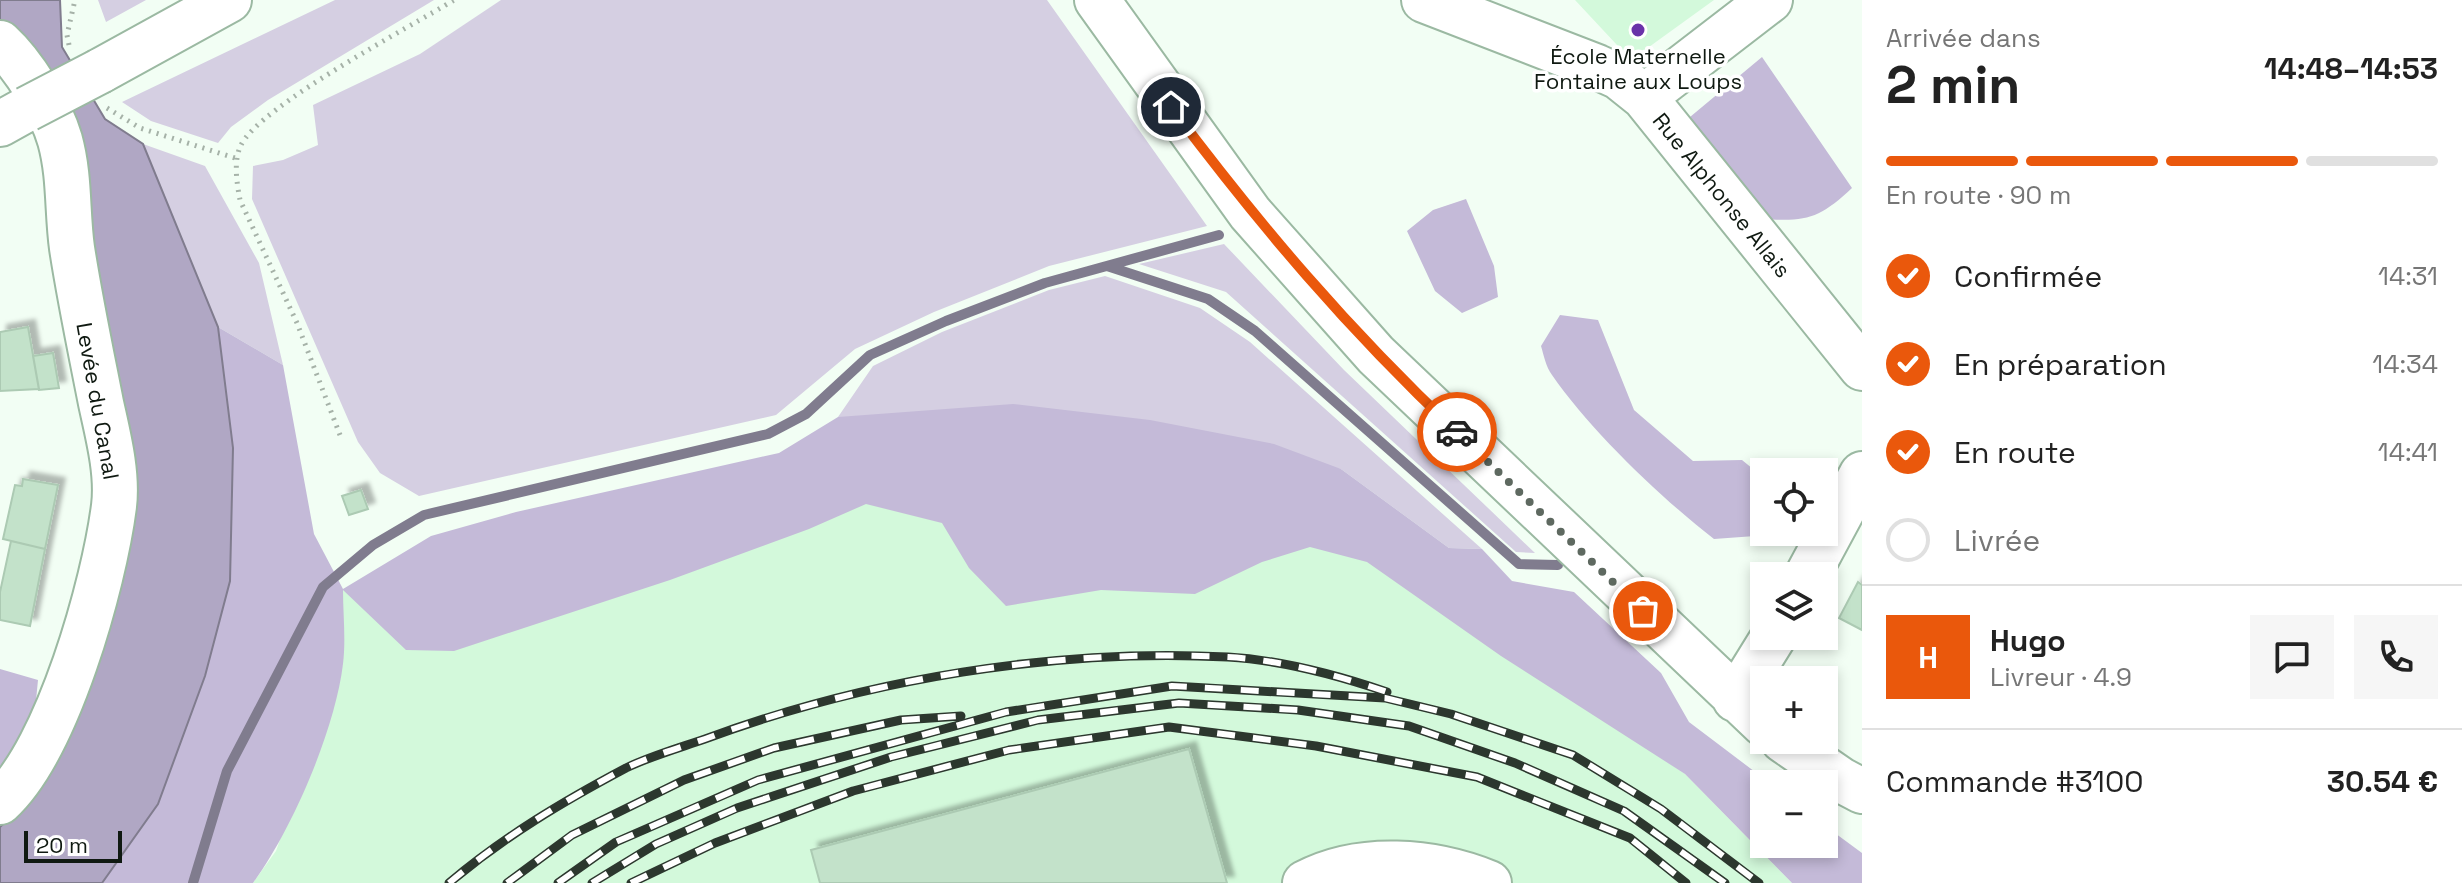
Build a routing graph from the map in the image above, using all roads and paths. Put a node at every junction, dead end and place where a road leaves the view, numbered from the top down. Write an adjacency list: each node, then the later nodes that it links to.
1 (454, 0): 10 (path)
2 (1097, 0): 13 (street)
3 (1424, 0): 7 (street, Rue Alphonse Allais)
4 (1770, 0): 7 (street)
5 (231, 2): 8 (street, bridge)
6 (0, 43): 16 (street, Levée du Canal)
7 (1644, 97): 9 (street, Rue Alphonse Allais)
8 (13, 117)
9 (1862, 368)
10 (340, 435)
11 (1862, 474): 12 (street)
12 (1815, 562)
13 (1750, 712)
14 (1803, 754): 15 (street)
15 (1862, 791)
16 (0, 802)
17 (1305, 883): 18 (street)
18 (1489, 883)

